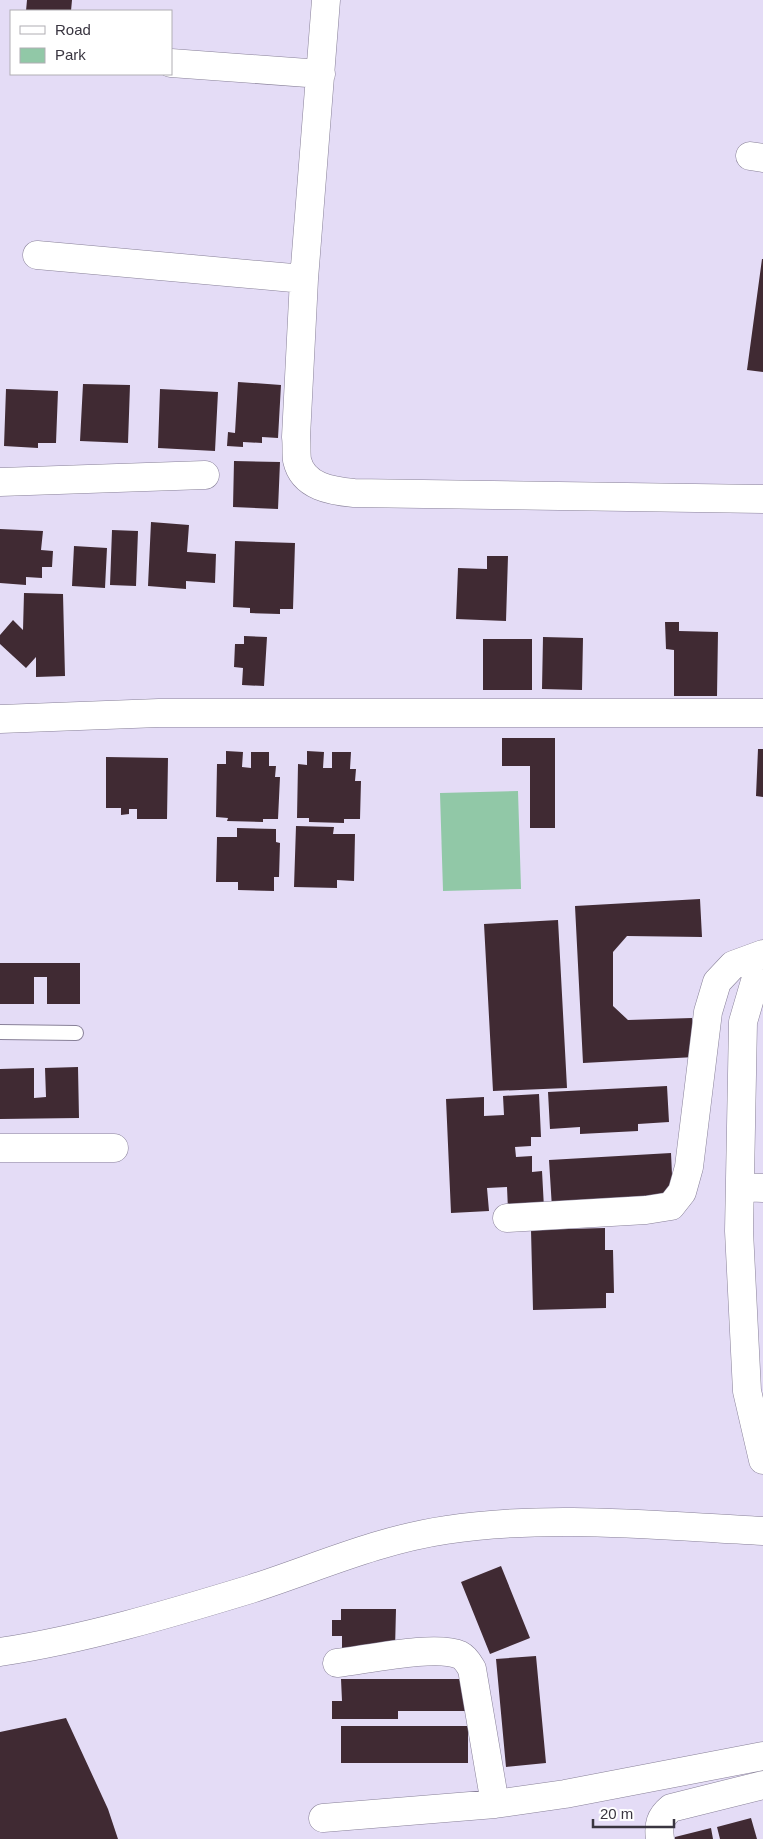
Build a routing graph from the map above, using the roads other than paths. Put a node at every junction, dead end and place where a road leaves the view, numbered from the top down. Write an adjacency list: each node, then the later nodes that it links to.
1 (326, 0): 3 (street)
2 (172, 63): 3 (street)
3 (321, 74): 5 (street)
4 (37, 255): 5 (street)
5 (304, 279): 8 (street)
6 (205, 475): 7 (street)
7 (0, 482)
8 (763, 499)
9 (763, 713): 10 (street)
10 (0, 719)
11 (763, 954): 16 (street); 17 (street)
12 (0, 1032): 13 (lane)
13 (76, 1034)
14 (0, 1148): 15 (street)
15 (114, 1148)
16 (752, 1188): 18 (street)
17 (507, 1218)
18 (763, 1460)
19 (763, 1531): 20 (street)
20 (0, 1652)
21 (337, 1663): 24 (street)
22 (763, 1756): 24 (street)
23 (761, 1792): 26 (street)
24 (495, 1804): 25 (street)
25 (324, 1818)
26 (660, 1839)

